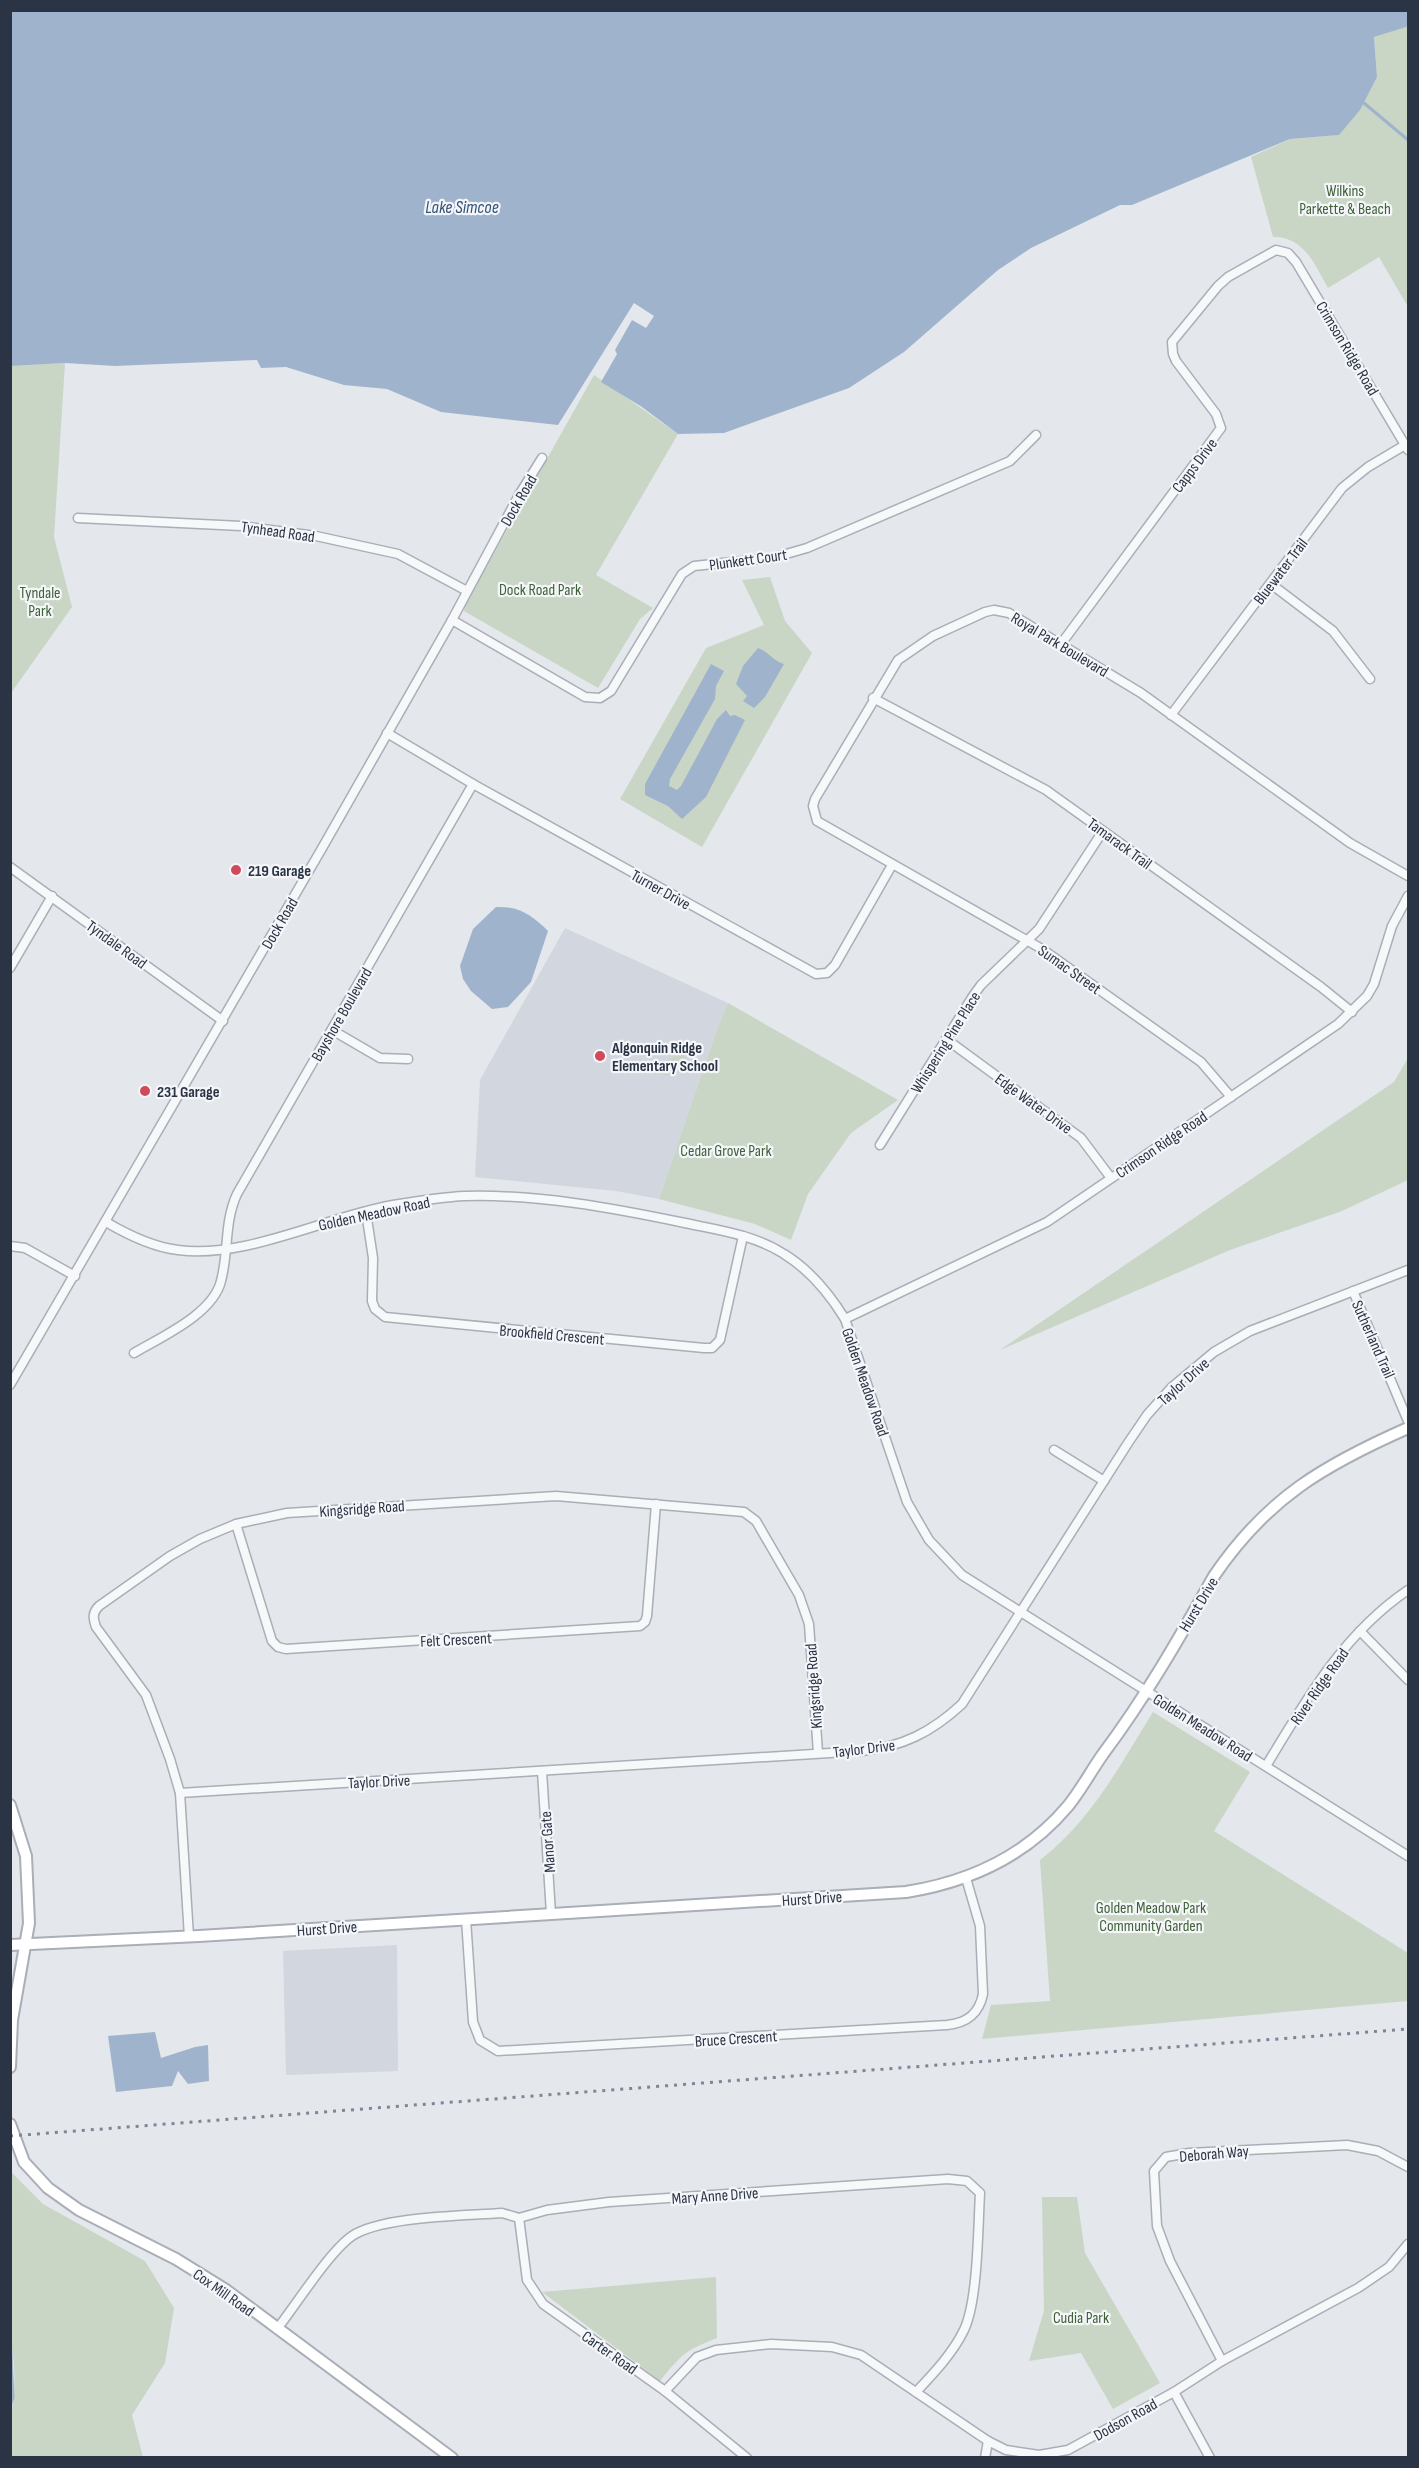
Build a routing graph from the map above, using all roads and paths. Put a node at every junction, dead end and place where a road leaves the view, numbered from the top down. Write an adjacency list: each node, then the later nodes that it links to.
1 (1282, 250): 3 (street, Crimson Ridge Road); 9 (street, Capps Drive)
2 (1036, 435): 8 (street, Plunkett Court)
3 (1407, 448): 6 (street, Bluewater Trail)
4 (542, 458): 7 (street, Dock Road)
5 (78, 518): 7 (street, Tynhead Road)
6 (1271, 584): 10 (street); 12 (street, Bluewater Trail)
7 (467, 591): 8 (street, Dock Road)
8 (452, 620): 13 (street, Dock Road)
9 (1061, 644): 11 (street, Royal Park Boulevard); 12 (street, Royal Park Boulevard)
10 (1370, 679)
11 (873, 698): 15 (street, Tamarack Trail); 16 (street, Royal Park Boulevard)
12 (1171, 715): 18 (street, Royal Park Boulevard)
13 (387, 733): 14 (street, Turner Drive); 24 (street, Dock Road)
14 (473, 783): 16 (street, Turner Drive); 25 (street, Bayshore Boulevard)
15 (1103, 831): 21 (street, Whispering Pine Place); 23 (street, Tamarack Trail)
16 (892, 865): 21 (street, Sumac Street)
17 (10, 867): 19 (street, Tyndale Road)
18 (1408, 876)
19 (52, 896): 22 (street); 24 (street, Tyndale Road)
20 (1408, 896): 23 (street, Crimson Ridge Road)
21 (1027, 940): 26 (street, Whispering Pine Place); 28 (street, Sumac Street)
22 (10, 968)
23 (1352, 1012): 28 (street, Crimson Ridge Road)
24 (223, 1021): 32 (street, Dock Road)
25 (332, 1030): 27 (street); 35 (street, Bayshore Boulevard)
26 (946, 1039): 29 (street, Whispering Pine Place); 30 (street, Edge Water Drive)
27 (408, 1059)
28 (1231, 1097): 30 (street, Crimson Ridge Road)
29 (880, 1145)
30 (1112, 1178): 39 (street, Crimson Ridge Road)
31 (366, 1212): 33 (street, Golden Meadow Road); 33 (street, Brookfield Crescent); 35 (street, Golden Meadow Road)
32 (106, 1222): 35 (street, Golden Meadow Road); 37 (street, Dock Road)
33 (742, 1236): 39 (street, Golden Meadow Road)
34 (10, 1246): 37 (street)
35 (225, 1251): 40 (street, Bayshore Boulevard)
36 (1408, 1270): 38 (street, Taylor Drive)
37 (75, 1276): 41 (street, Dock Road)
38 (1353, 1292): 42 (street, Sutherland Trail); 45 (street, Taylor Drive)
39 (845, 1319): 49 (street, Golden Meadow Road)
40 (134, 1353)
41 (10, 1385)
42 (1408, 1421)
43 (1408, 1428): 52 (street, Hurst Drive)
44 (1054, 1450): 45 (street)
45 (1104, 1481): 49 (street, Taylor Drive)
46 (656, 1504): 47 (street, Kingsridge Road); 47 (street, Felt Crescent); 53 (street, Kingsridge Road)
47 (236, 1524): 56 (street, Kingsridge Road)
48 (1408, 1590): 50 (street, River Ridge Road)
49 (1021, 1613): 52 (street, Golden Meadow Road); 53 (street, Taylor Drive)
50 (1360, 1630): 51 (street); 54 (street, River Ridge Road)
51 (1408, 1680)
52 (1145, 1692): 54 (street, Golden Meadow Road); 59 (street, Hurst Drive)
53 (818, 1753): 55 (street, Taylor Drive)
54 (1266, 1766): 58 (street, Golden Meadow Road)
55 (542, 1771): 56 (street, Taylor Drive); 60 (street, Manor Gate)
56 (180, 1793): 62 (street, Kingsridge Road)
57 (10, 1805): 63 (street)
58 (1408, 1856)
59 (966, 1878): 60 (street, Hurst Drive); 61 (street, Bruce Crescent)
60 (551, 1914): 61 (street, Hurst Drive)
61 (466, 1919): 62 (street, Hurst Drive)
62 (189, 1937): 63 (street, Hurst Drive)
63 (25, 1944): 64 (street, Hurst Drive); 65 (street)
64 (10, 1945)
65 (10, 2067)
66 (10, 2124): 70 (street, Cox Mill Road)
67 (1408, 2167): 71 (street, Deborah Way)
68 (519, 2218): 70 (street, Mary Anne Drive); 72 (street, Carter Road); 73 (street, Mary Anne Drive)
69 (1408, 2244): 71 (street, Dodson Road)
70 (277, 2329): 76 (street, Cox Mill Road)
71 (1222, 2361): 74 (street, Dodson Road)
72 (665, 2391): 73 (street, Dodson Road); 77 (street, Carter Road)
73 (916, 2392): 75 (street, Dodson Road)
74 (1174, 2392): 75 (street, Dodson Road); 79 (street)
75 (988, 2440): 78 (street)
76 (452, 2457)
77 (747, 2457)
78 (985, 2457)
79 (1210, 2457)

